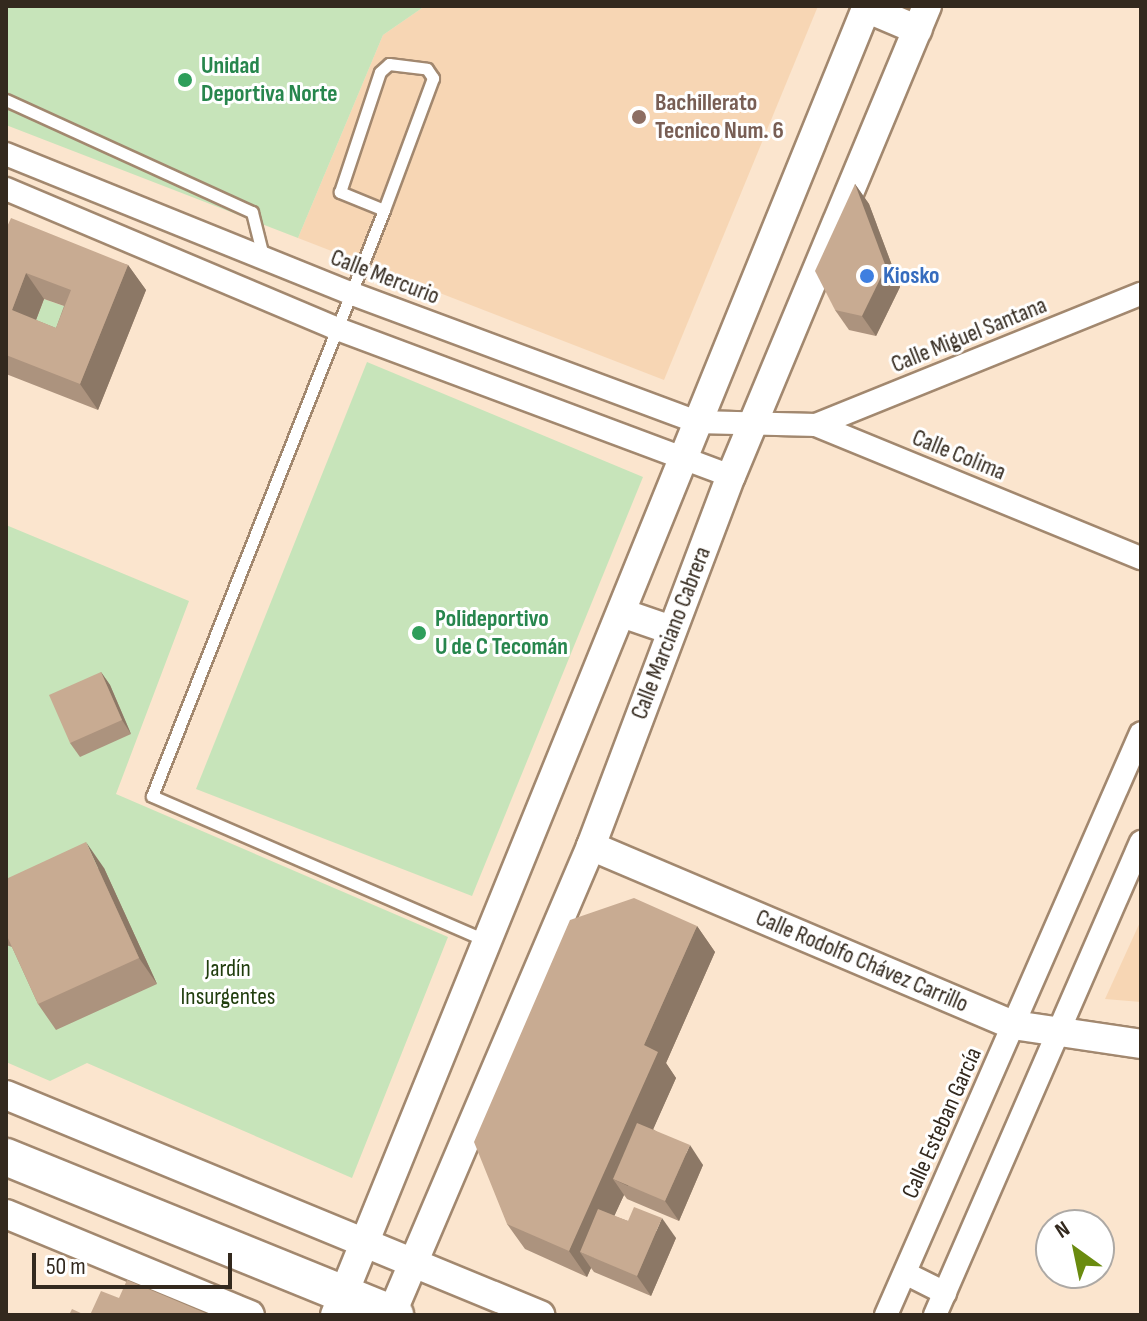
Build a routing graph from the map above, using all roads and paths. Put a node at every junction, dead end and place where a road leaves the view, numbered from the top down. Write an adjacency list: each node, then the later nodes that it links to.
1 (867, 7): 2 (street); 11 (street)
2 (922, 18): 12 (street, Calle Marciano Cabrera)
3 (6, 100): 7 (lane)
4 (12, 156): 5 (street); 7 (street, Calle Mercurio)
5 (6, 189): 10 (street)
6 (384, 210): 6 (lane); 8 (lane)
7 (263, 256): 8 (street, Calle Mercurio)
8 (350, 293): 10 (lane); 11 (street, Calle Mercurio)
9 (1141, 294): 13 (street, Calle Miguel Santana)
10 (335, 328): 14 (street); 22 (lane)
11 (697, 422): 12 (street, Calle Mercurio); 14 (street)
12 (753, 422): 13 (street, Calle Colima); 15 (street, Calle Marciano Cabrera)
13 (816, 425): 16 (street, Calle Colima)
14 (681, 459): 15 (street); 17 (street)
15 (731, 476): 18 (street, Calle Marciano Cabrera)
16 (1141, 558)
17 (622, 613): 18 (street); 22 (street)
18 (671, 630): 21 (street, Calle Marciano Cabrera)
19 (1141, 733): 23 (street, Calle Esteban García)
20 (1141, 842): 24 (street)
21 (591, 846): 23 (street, Calle Rodolfo Chávez Carrillo); 30 (street, Calle Marciano Cabrera)
22 (488, 942): 29 (street)
23 (1013, 1025): 24 (street, Calle Rodolfo Chávez Carrillo); 31 (street, Calle Esteban García)
24 (1057, 1034): 25 (street, Calle Rodolfo Chávez Carrillo); 32 (street)
25 (1141, 1044)
26 (6, 1095): 29 (street)
27 (6, 1157): 33 (main road)
28 (6, 1214): 34 (street)
29 (367, 1239): 30 (street); 33 (street)
30 (414, 1260): 35 (street, Calle Marciano Cabrera); 36 (street)
31 (905, 1273): 32 (street); 37 (street, Calle Esteban García)
32 (945, 1293): 38 (street)
33 (339, 1303): 35 (main road)
34 (250, 1315)
35 (393, 1315)
36 (540, 1315)
37 (886, 1315)
38 (935, 1315)

